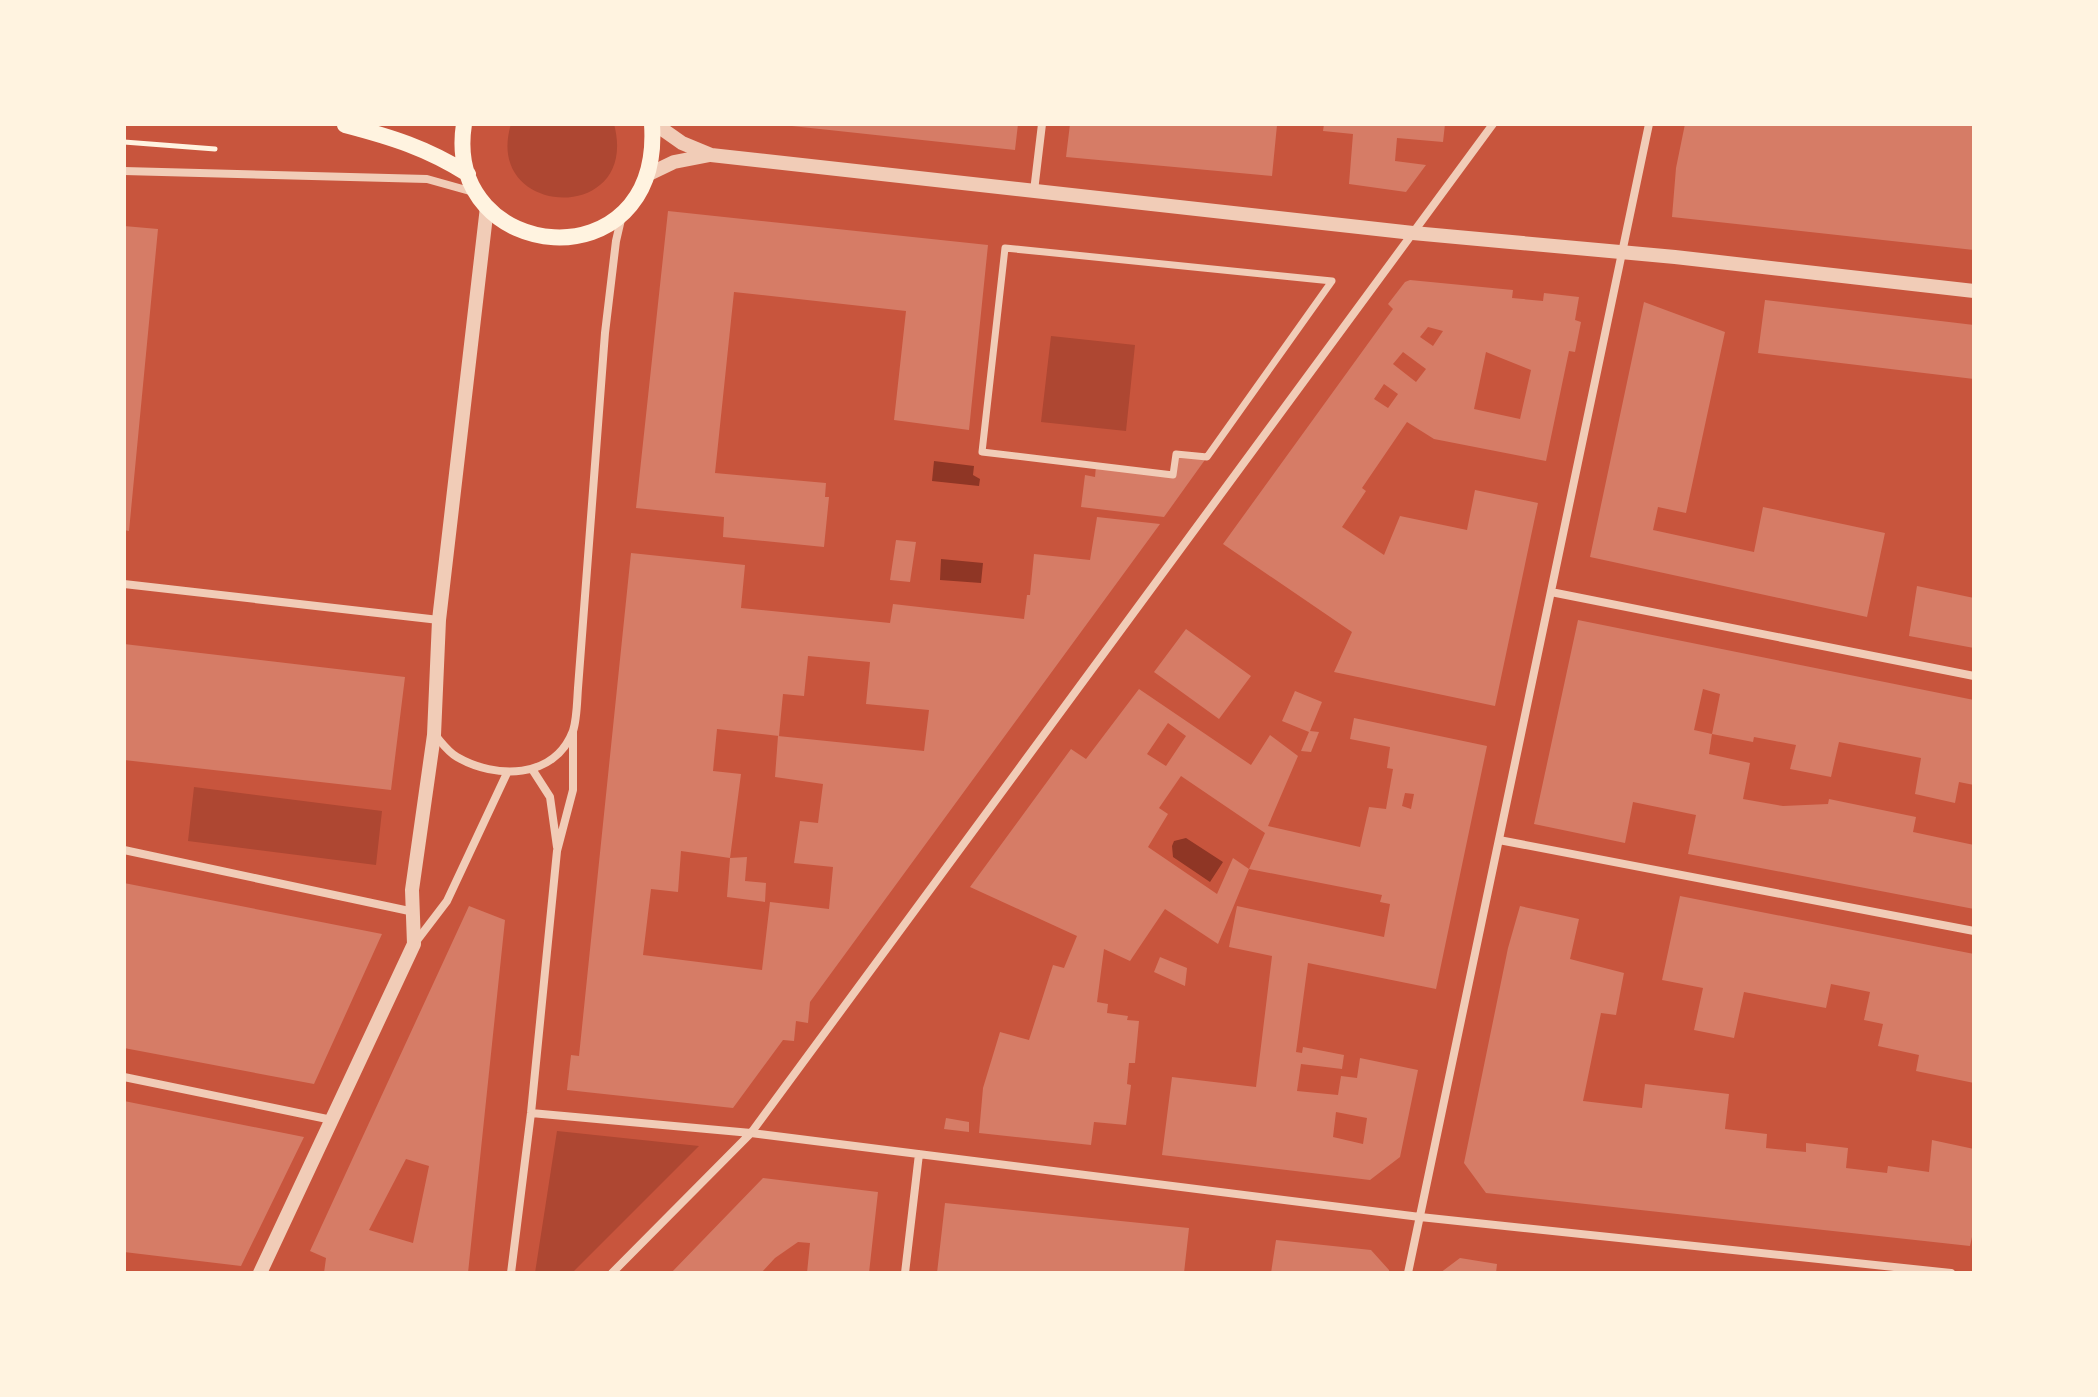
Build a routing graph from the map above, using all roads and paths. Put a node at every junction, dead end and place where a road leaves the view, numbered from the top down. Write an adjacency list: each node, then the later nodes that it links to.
1 (334, 124): 8 (main road)
2 (382, 124): 8 (main road)
3 (464, 124): 11 (main road)
4 (654, 124): 9 (street); 12 (main road)
5 (1042, 124): 13 (street)
6 (1493, 124): 16 (street)
7 (1649, 124): 17 (street)
8 (345, 125): 11 (main road)
9 (711, 155): 12 (street); 13 (street)
10 (124, 171): 14 (street)
11 (468, 174): 14 (main road)
12 (649, 174): 15 (main road)
13 (1034, 191): 16 (street)
14 (482, 200): 15 (main road); 22 (street)
15 (622, 214): 24 (street)
16 (1413, 233): 17 (street); 37 (street)
17 (1623, 252): 18 (street); 21 (street)
18 (1974, 291)
19 (1207, 457): 19 (street)
20 (124, 584): 22 (street)
21 (1551, 592): 23 (street); 28 (street)
22 (439, 620): 25 (street)
23 (1974, 676)
24 (573, 731): 26 (street); 30 (street)
25 (434, 735): 27 (street); 31 (street)
26 (532, 769): 27 (street); 30 (street)
27 (507, 773): 33 (street)
28 (1499, 840): 32 (street); 39 (street)
29 (124, 850): 31 (street)
30 (557, 851): 35 (street)
31 (415, 912): 33 (street)
32 (1974, 931)
33 (414, 944): 36 (street)
34 (124, 1077): 36 (street)
35 (531, 1113): 37 (street); 41 (street)
36 (332, 1120): 40 (street)
37 (751, 1133): 38 (street); 42 (street)
38 (919, 1154): 39 (street); 43 (street)
39 (1420, 1217): 44 (street); 45 (street)
40 (260, 1273)
41 (511, 1273)
42 (612, 1273)
43 (905, 1273)
44 (1408, 1273)
45 (1951, 1273)

